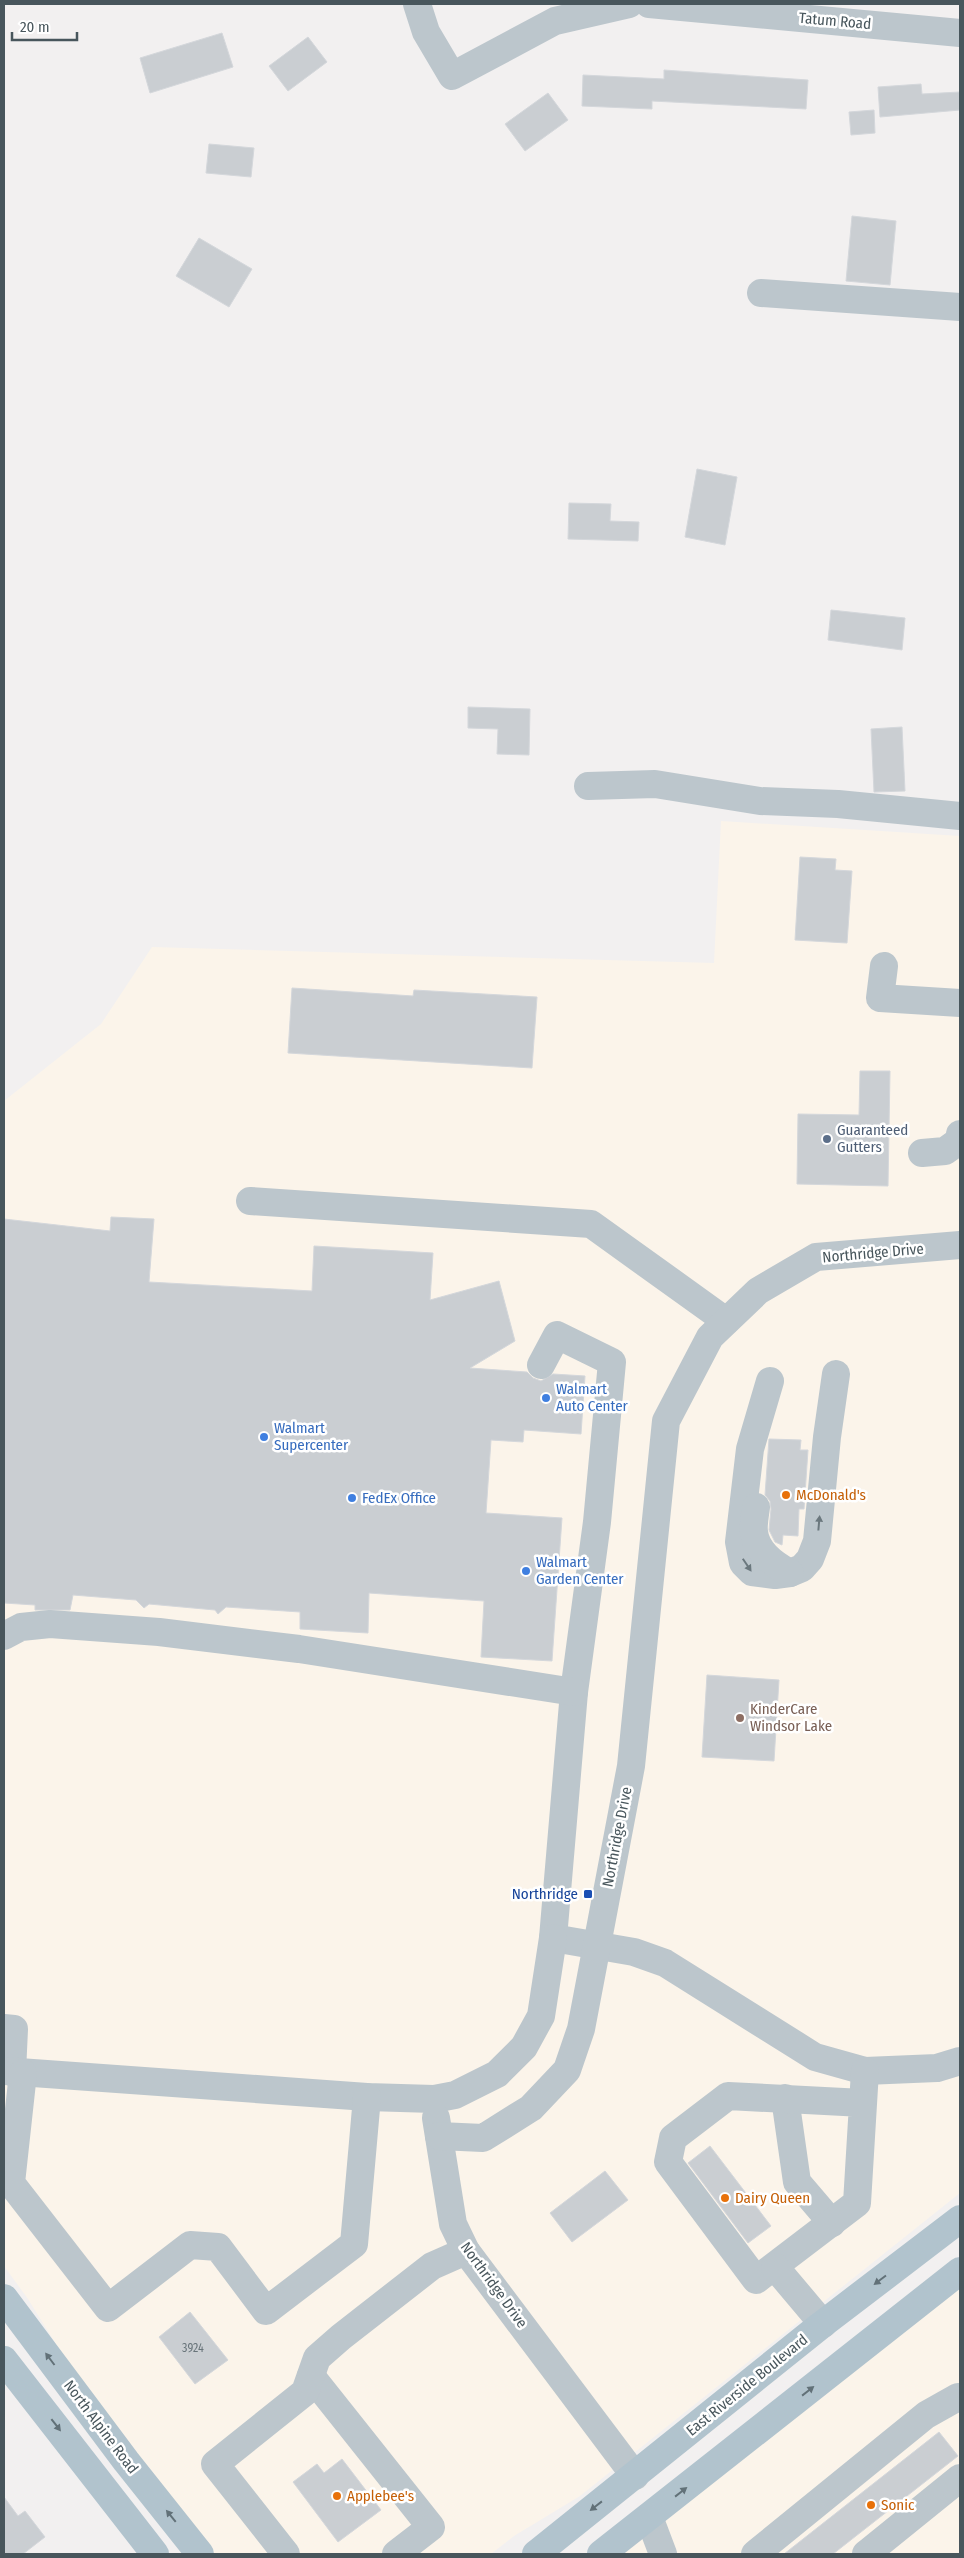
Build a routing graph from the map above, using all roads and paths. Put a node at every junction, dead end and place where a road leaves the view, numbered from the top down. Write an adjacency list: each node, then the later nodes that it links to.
1 (417, 4): 2 (street)
2 (629, 4)
3 (649, 4): 4 (street, Tatum Road)
4 (960, 33)
5 (761, 293): 6 (street)
6 (960, 307)
7 (588, 786): 8 (street)
8 (960, 816)
9 (884, 966): 10 (street)
10 (960, 1003)
11 (960, 1134): 12 (street)
12 (922, 1154)
13 (250, 1202): 15 (street)
14 (960, 1245): 15 (street, Northridge Drive)
15 (726, 1321): 22 (street, Northridge Drive)
16 (540, 1364): 20 (street)
17 (836, 1374): 18 (street, one-way to 17)
18 (770, 1381)
19 (4, 1636): 20 (street)
20 (574, 1692): 21 (street)
21 (553, 1938): 22 (street); 29 (street)
22 (596, 1947): 25 (street); 31 (street, Northridge Drive)
23 (4, 2028): 26 (street)
24 (960, 2061): 25 (street)
25 (865, 2071): 30 (street)
26 (13, 2072): 27 (street); 27 (street)
27 (367, 2097): 29 (street)
28 (785, 2098): 30 (street); 34 (street); 37 (street)
29 (434, 2099): 31 (street)
30 (863, 2103): 34 (street)
31 (439, 2136): 35 (street, Northridge Drive)
32 (960, 2207): 36 (main road)
33 (960, 2219): 36 (main road, East Riverside Boulevard)
34 (832, 2223): 37 (street)
35 (466, 2251): 42 (street); 45 (street, Northridge Drive)
36 (908, 2259): 40 (main road, East Riverside Boulevard, one-way to 40)
37 (775, 2267): 40 (street)
38 (956, 2274): 48 (main road, one-way to 38)
39 (4, 2298): 44 (main road, North Alpine Road, one-way to 39)
40 (823, 2324): 45 (main road, East Riverside Boulevard)
41 (4, 2360): 47 (main road, one-way to 47)
42 (310, 2376): 51 (street); 52 (street)
43 (960, 2398): 56 (street)
44 (126, 2460): 47 (main road); 50 (main road, North Alpine Road, one-way to 44)
45 (635, 2476): 53 (main road, East Riverside Boulevard, one-way to 53)
46 (960, 2478): 57 (street)
47 (100, 2481): 49 (main road)
48 (649, 2517): 54 (main road); 55 (street)
49 (155, 2554)
50 (200, 2554)
51 (286, 2554)
52 (396, 2554)
53 (536, 2554)
54 (601, 2554)
55 (663, 2554)
56 (755, 2554)
57 (866, 2554)

